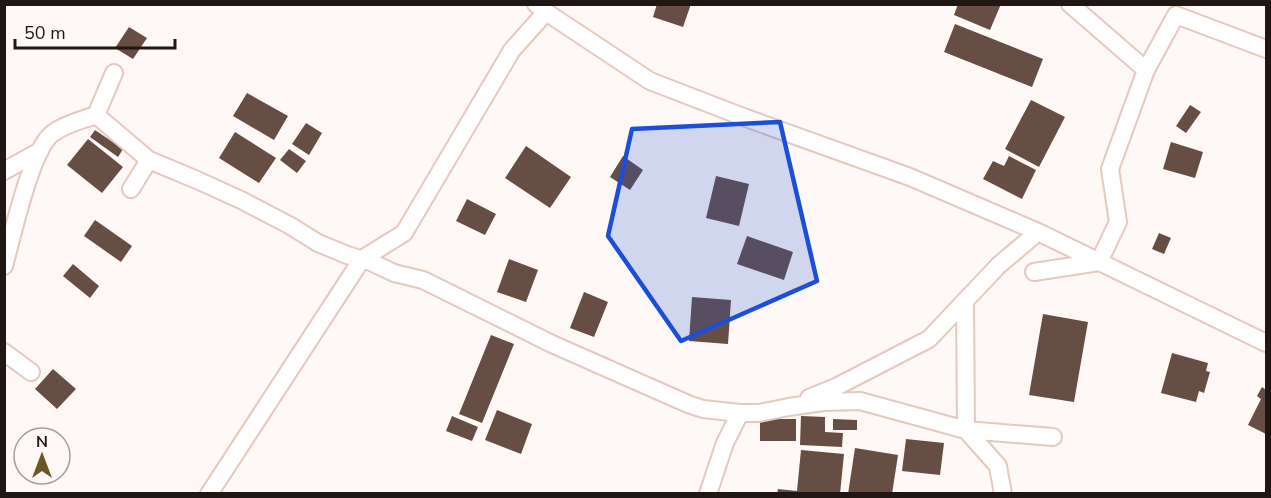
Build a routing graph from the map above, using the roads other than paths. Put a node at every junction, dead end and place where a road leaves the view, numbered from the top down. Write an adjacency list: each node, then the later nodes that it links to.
1 (1070, 4): 4 (street)
2 (541, 8): 11 (street); 12 (street)
3 (1266, 49): 4 (street)
4 (1146, 70): 13 (street)
5 (114, 73): 6 (street)
6 (96, 115): 7 (street); 8 (street)
7 (40, 151): 9 (street); 14 (street)
8 (149, 160): 10 (street); 12 (street)
9 (4, 171)
10 (131, 189)
11 (1038, 232): 13 (street); 16 (street)
12 (362, 259): 21 (street); 24 (street)
13 (1099, 262): 15 (street); 17 (street)
14 (4, 266)
15 (1034, 272)
16 (965, 301): 20 (street); 22 (street)
17 (1266, 343)
18 (4, 352): 19 (street)
19 (31, 372)
20 (789, 407): 21 (street); 22 (street)
21 (740, 413): 25 (street)
22 (966, 430): 23 (street); 26 (street)
23 (1053, 437)
24 (209, 494)
25 (708, 494)
26 (1003, 494)

